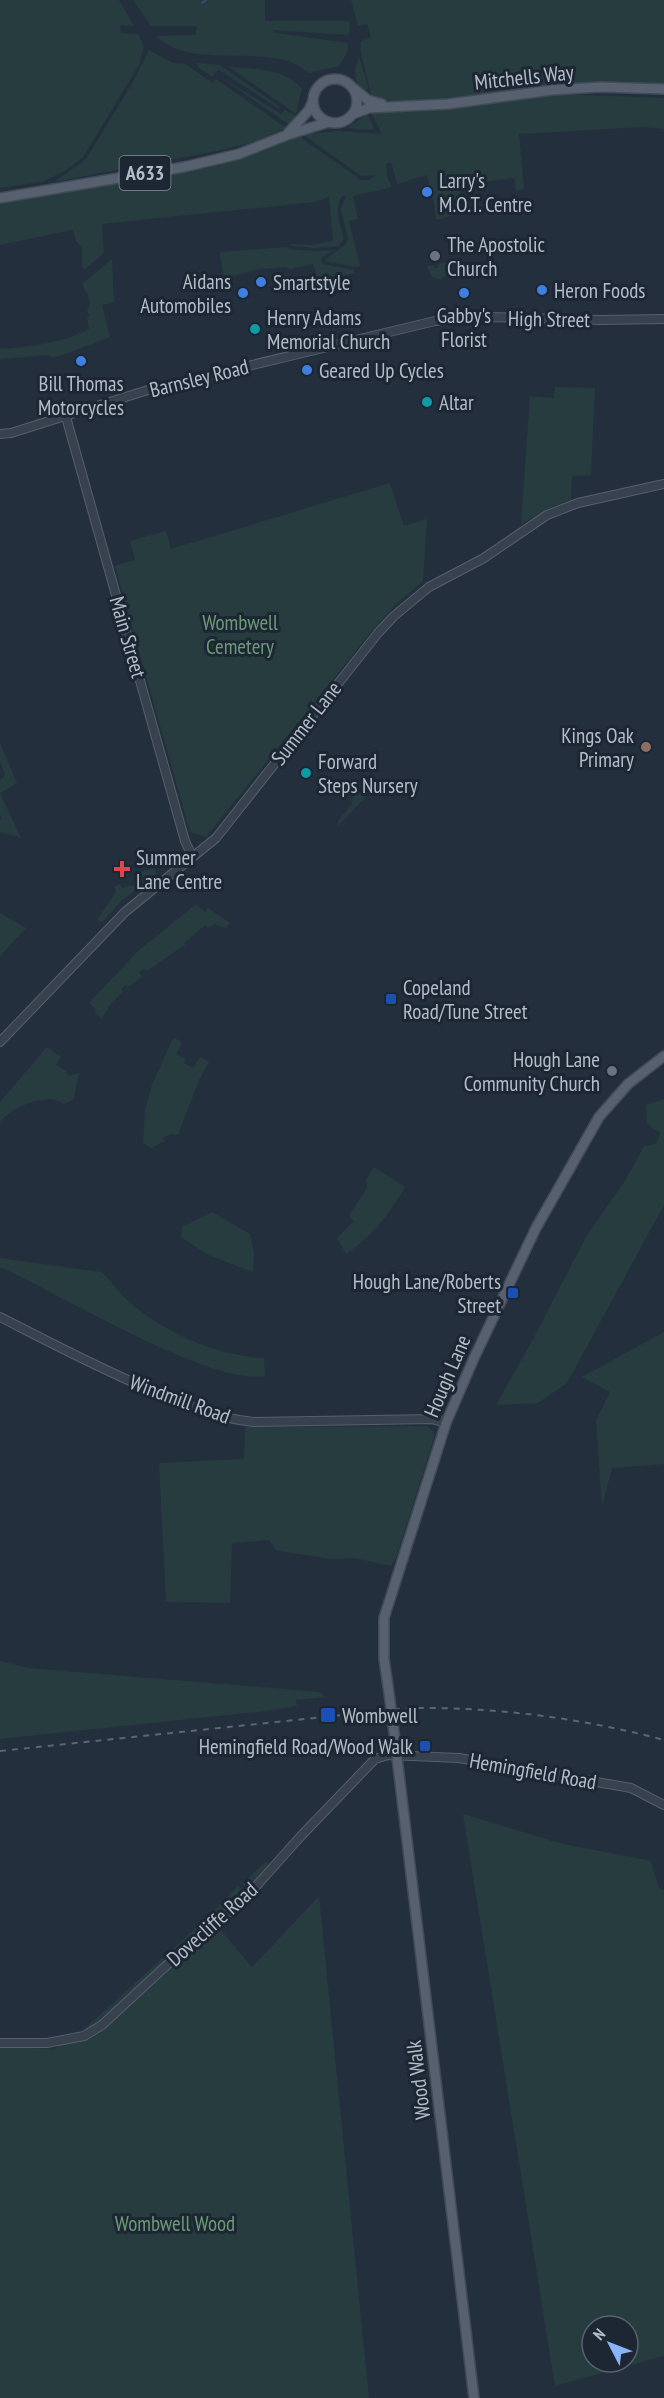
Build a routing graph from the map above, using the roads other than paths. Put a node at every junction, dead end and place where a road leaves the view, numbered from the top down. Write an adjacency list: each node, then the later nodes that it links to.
1 (353, 88): 3 (main road); 4 (main road, Mitchells Way); 5 (main road)
2 (664, 89): 4 (main road, Mitchells Way)
3 (313, 101): 6 (main road); 7 (main road)
4 (387, 106): 5 (main road, Mitchells Way)
5 (353, 114): 6 (main road)
6 (329, 123): 7 (main road, A633)
7 (287, 135): 8 (main road, A633)
8 (0, 198)
9 (664, 319): 10 (street, High Street)
10 (435, 321): 11 (street, Barnsley Road)
11 (66, 417): 12 (street, Barnsley Road); 14 (street, Main Street)
12 (0, 434)
13 (664, 484): 14 (street, Summer Lane)
14 (192, 856): 15 (street, Summer Lane)
15 (0, 1042)
16 (664, 1056): 18 (main road, Hough Lane)
17 (0, 1317): 18 (street, Windmill Road)
18 (446, 1423): 19 (main road, Hough Lane, bridge)
19 (397, 1757): 20 (street, Hemingfield Road); 21 (street, Dovecliffe Road); 22 (main road, Wood Walk)
20 (664, 1805)
21 (0, 2043)
22 (474, 2398)

